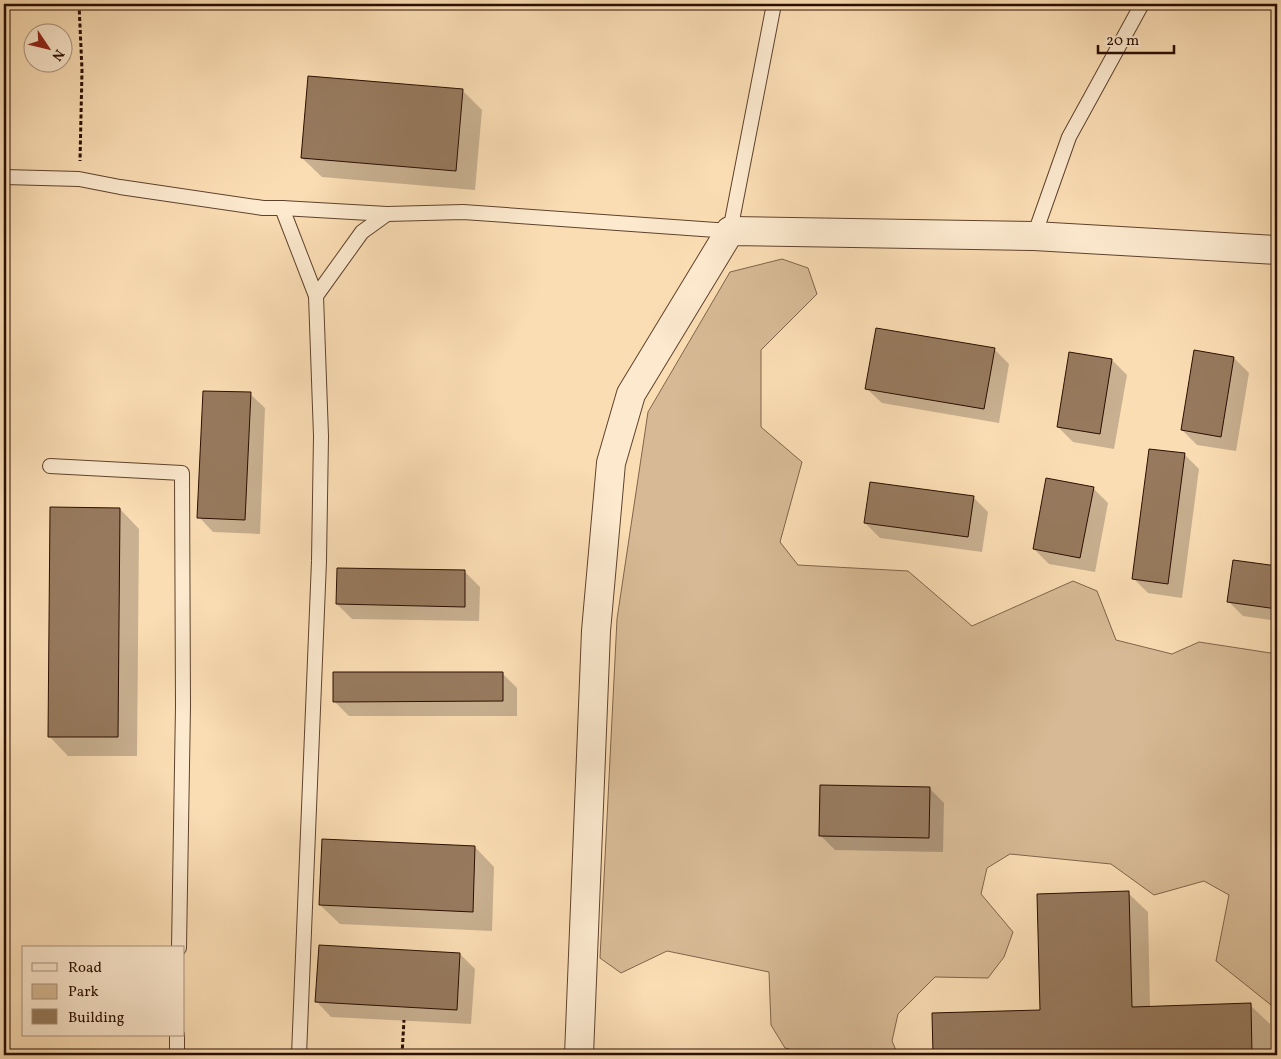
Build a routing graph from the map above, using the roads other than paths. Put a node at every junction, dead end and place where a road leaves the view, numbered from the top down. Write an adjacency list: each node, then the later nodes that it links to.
1 (774, 4): 6 (lane)
2 (1142, 4): 7 (lane)
3 (4, 177): 4 (lane)
4 (282, 208): 5 (lane); 9 (lane)
5 (387, 214): 6 (lane); 9 (lane)
6 (730, 231): 7 (street); 15 (street)
7 (1034, 236): 8 (street)
8 (1277, 250)
9 (316, 296): 14 (lane)
10 (50, 466): 11 (lane)
11 (179, 946)
12 (177, 1036): 13 (lane)
13 (176, 1055)
14 (299, 1055)
15 (579, 1055)

